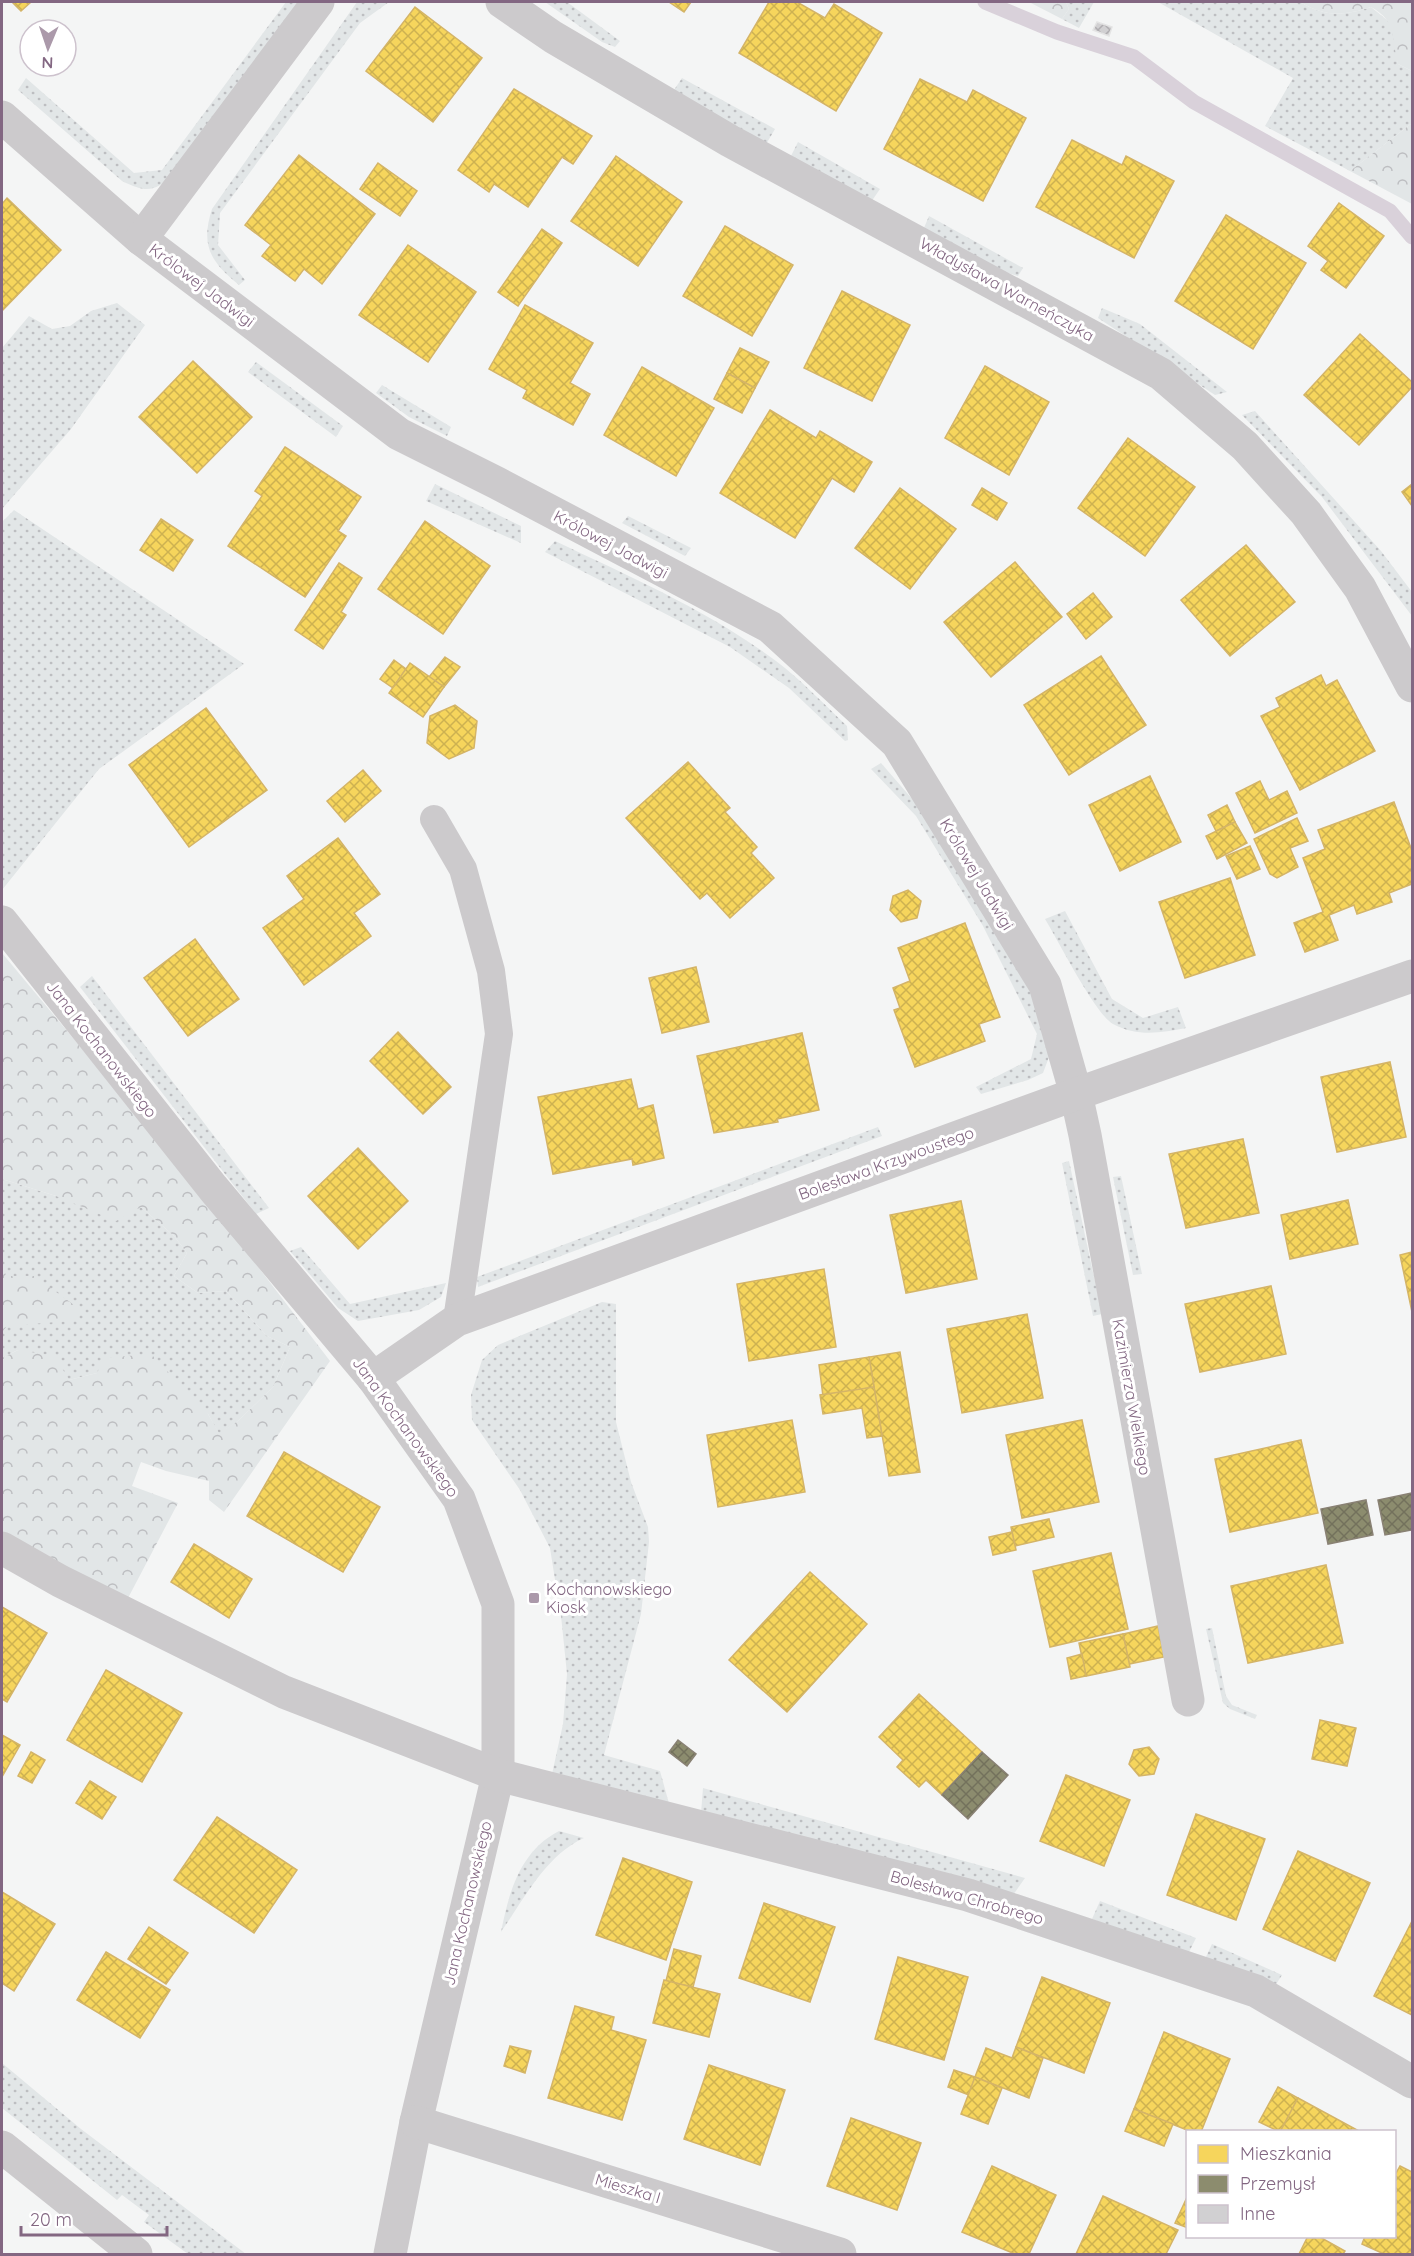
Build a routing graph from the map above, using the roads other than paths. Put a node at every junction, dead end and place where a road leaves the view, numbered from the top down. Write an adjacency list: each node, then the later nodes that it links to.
1 (318, 2): 4 (street)
2 (502, 2): 5 (street, Władysława Warneńczyka)
3 (2, 117): 4 (street, Królowej Jadwigi)
4 (141, 239): 9 (street, Królowej Jadwigi)
5 (1413, 686)
6 (434, 819): 10 (lane)
7 (2, 922): 11 (street, Jana Kochanowskiego)
8 (1413, 976): 9 (street, Bolesława Krzywoustego)
9 (1076, 1094): 10 (street, Bolesława Krzywoustego); 13 (street, Kazimierza Wielkiego)
10 (457, 1320): 11 (street, Bolesława Krzywoustego)
11 (373, 1378): 14 (street, Jana Kochanowskiego)
12 (2, 1548): 14 (street, Bolesława Chrobrego)
13 (1188, 1700)
14 (498, 1775): 15 (street, Bolesława Chrobrego); 16 (street, Jana Kochanowskiego)
15 (1413, 2082)
16 (416, 2122): 19 (street, Jana Kochanowskiego); 20 (street, Mieszka I)
17 (2, 2147): 18 (street)
18 (136, 2254)
19 (390, 2254)
20 (840, 2254)

